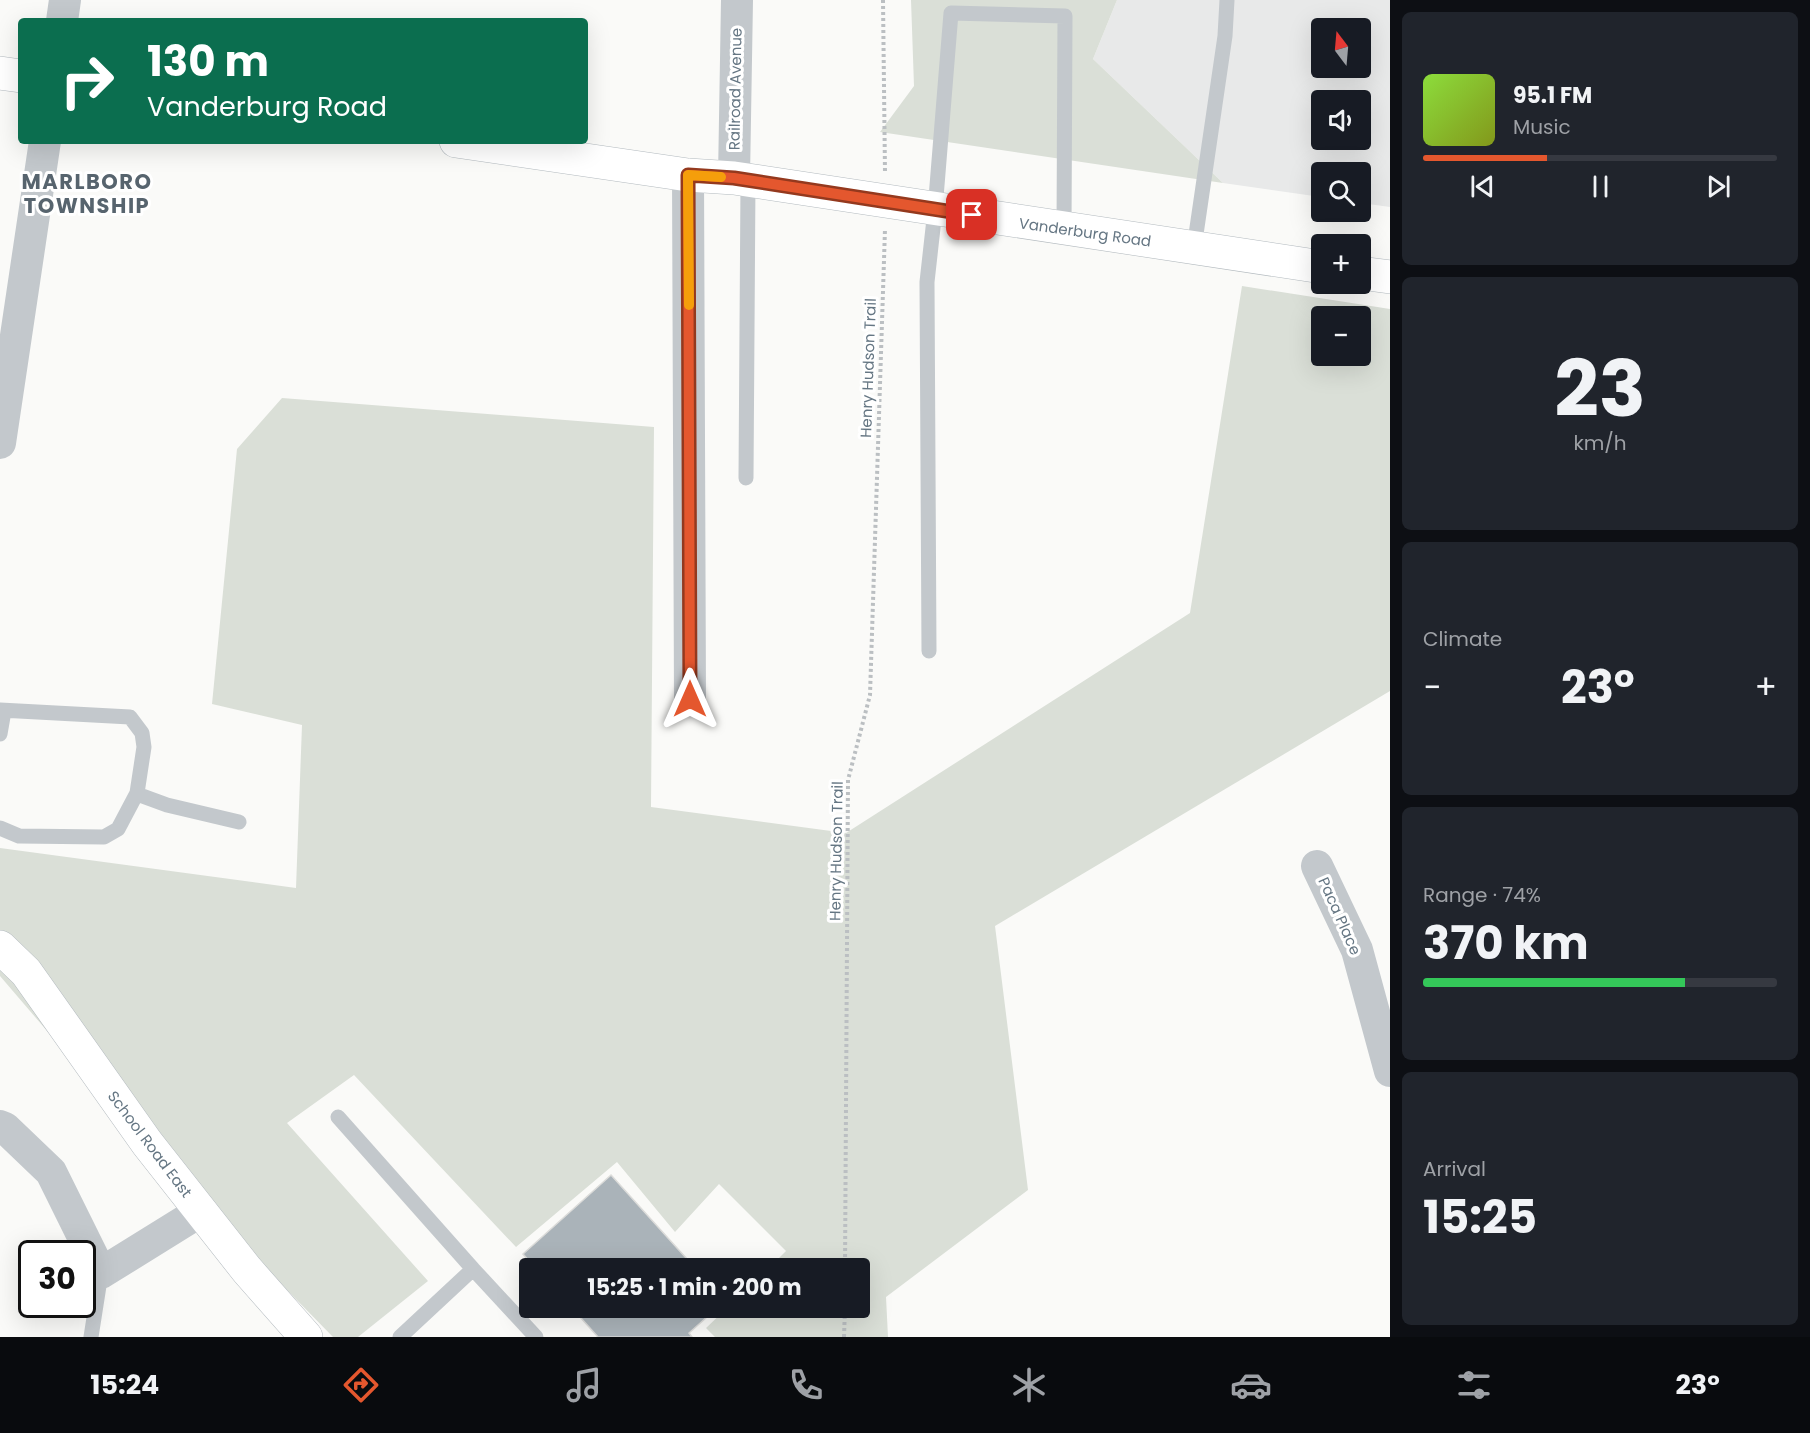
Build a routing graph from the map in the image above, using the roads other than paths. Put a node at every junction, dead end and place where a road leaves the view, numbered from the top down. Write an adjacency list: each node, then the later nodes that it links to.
1 (65, 0): 4 (street)
2 (737, 0): 10 (street, Railroad Avenue)
3 (1227, 0): 13 (lane)
4 (62, 18)
5 (0, 73): 6 (main road)
6 (18, 76)
7 (45, 144): 17 (street)
8 (476, 144): 9 (main road, Vanderburg Road)
9 (688, 175): 10 (main road, Vanderburg Road); 20 (street)
10 (741, 179): 11 (main road, Vanderburg Road); 18 (lane)
11 (935, 210): 12 (main road, Vanderburg Road); 12 (lane); 19 (lane)
12 (1064, 229): 13 (main road, Vanderburg Road)
13 (1194, 248): 14 (main road, Vanderburg Road)
14 (1311, 265)
15 (1371, 275): 16 (main road)
16 (1390, 278)
17 (0, 443)
18 (746, 478)
19 (928, 651)
20 (690, 699)
21 (2, 710): 22 (lane); 23 (lane)
22 (0, 734)
23 (136, 794): 24 (lane); 25 (lane)
24 (239, 822)
25 (0, 828)
26 (1317, 866): 28 (street, Paca Place)
27 (0, 947): 31 (main road, School Road East)
28 (1390, 1071)
29 (338, 1117): 32 (lane)
30 (0, 1126): 33 (street)
31 (201, 1211): 33 (street); 35 (main road, School Road East)
32 (473, 1269): 36 (lane); 37 (lane)
33 (101, 1273): 34 (lane)
34 (91, 1337)
35 (306, 1337)
36 (400, 1337)
37 (536, 1337)

